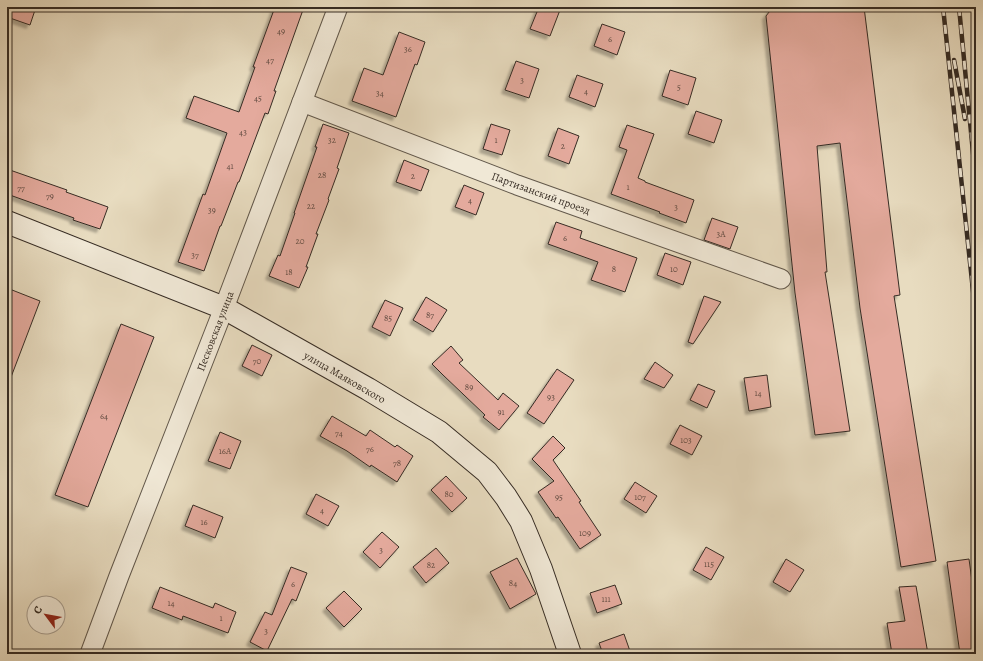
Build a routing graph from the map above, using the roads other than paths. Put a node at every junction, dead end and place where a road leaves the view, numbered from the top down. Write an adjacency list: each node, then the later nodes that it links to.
1 (338, 7): 2 (street, Песковская улица)
2 (302, 102): 4 (street, Партизанский проезд); 5 (street, Песковская улица)
3 (7, 222): 5 (street, улица Маяковского)
4 (782, 279)
5 (224, 308): 6 (street, Песковская улица); 7 (street, улица Маяковского)
6 (90, 654)
7 (570, 654)

